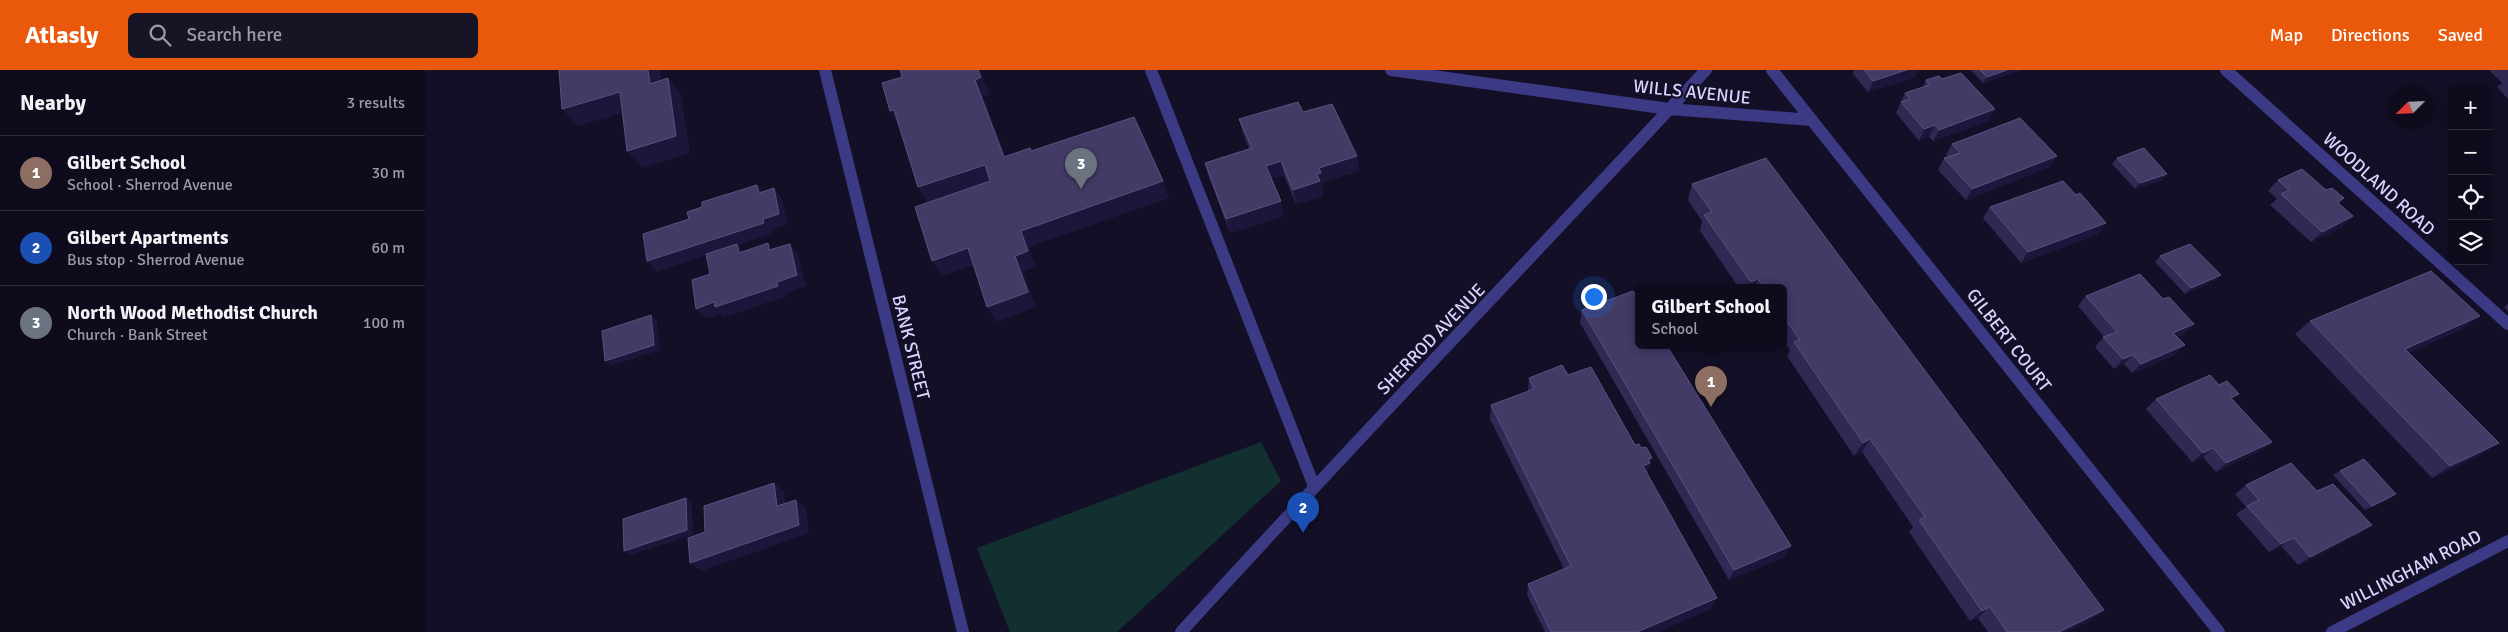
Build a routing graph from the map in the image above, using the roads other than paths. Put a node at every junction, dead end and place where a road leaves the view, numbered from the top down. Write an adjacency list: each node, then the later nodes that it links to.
1 (825, 70): 12 (street, BANK STREET)
2 (1151, 70): 10 (street)
3 (1391, 70): 7 (street, WILLS AVENUE)
4 (1706, 70): 7 (street, SHERROD AVENUE)
5 (1771, 70): 8 (street, GILBERT COURT)
6 (2227, 70): 9 (street, WOODLAND ROAD)
7 (1669, 109): 8 (street, WILLS AVENUE); 10 (street, SHERROD AVENUE)
8 (1812, 120): 14 (street, GILBERT COURT)
9 (2508, 324)
10 (1314, 486): 13 (street, SHERROD AVENUE)
11 (2508, 541): 15 (street, WILLINGHAM ROAD)
12 (963, 632)
13 (1181, 632)
14 (2219, 632)
15 (2331, 632)

